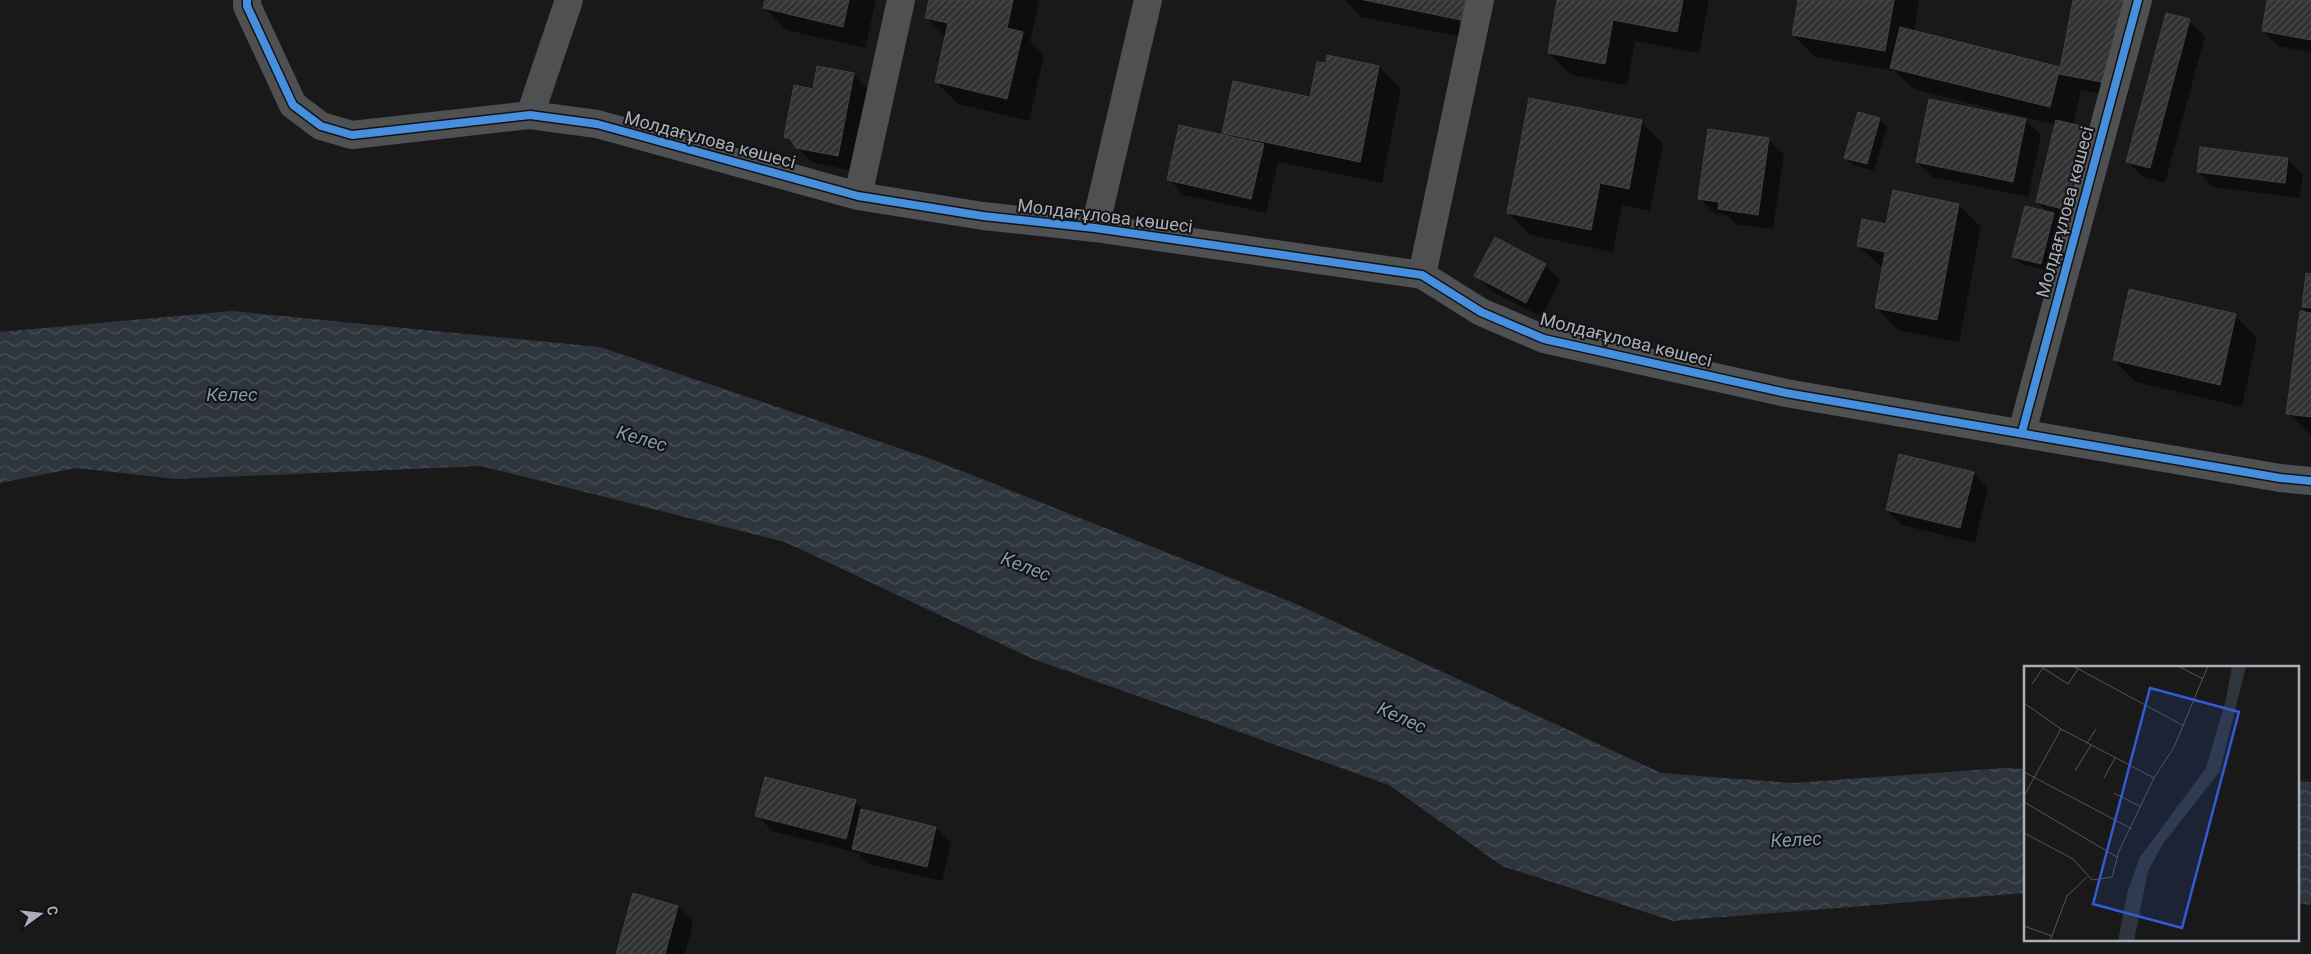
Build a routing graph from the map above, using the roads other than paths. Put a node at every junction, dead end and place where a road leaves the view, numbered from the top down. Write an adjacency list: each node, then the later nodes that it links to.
1 (246, 0): 7 (street, Молдағұлова көшесі)
2 (569, 0): 7 (street)
3 (901, 0): 8 (street)
4 (1148, 0): 9 (street)
5 (1480, 0): 10 (street)
6 (2138, 0): 11 (street, Молдағұлова көшесі)
7 (530, 115): 8 (street, Молдағұлова көшесі)
8 (858, 196): 9 (street, Молдағұлова көшесі)
9 (1094, 228): 10 (street, Молдағұлова көшесі)
10 (1422, 276): 11 (street, Молдағұлова көшесі)
11 (2022, 432): 12 (street, Молдағұлова көшесі)
12 (2311, 480)

